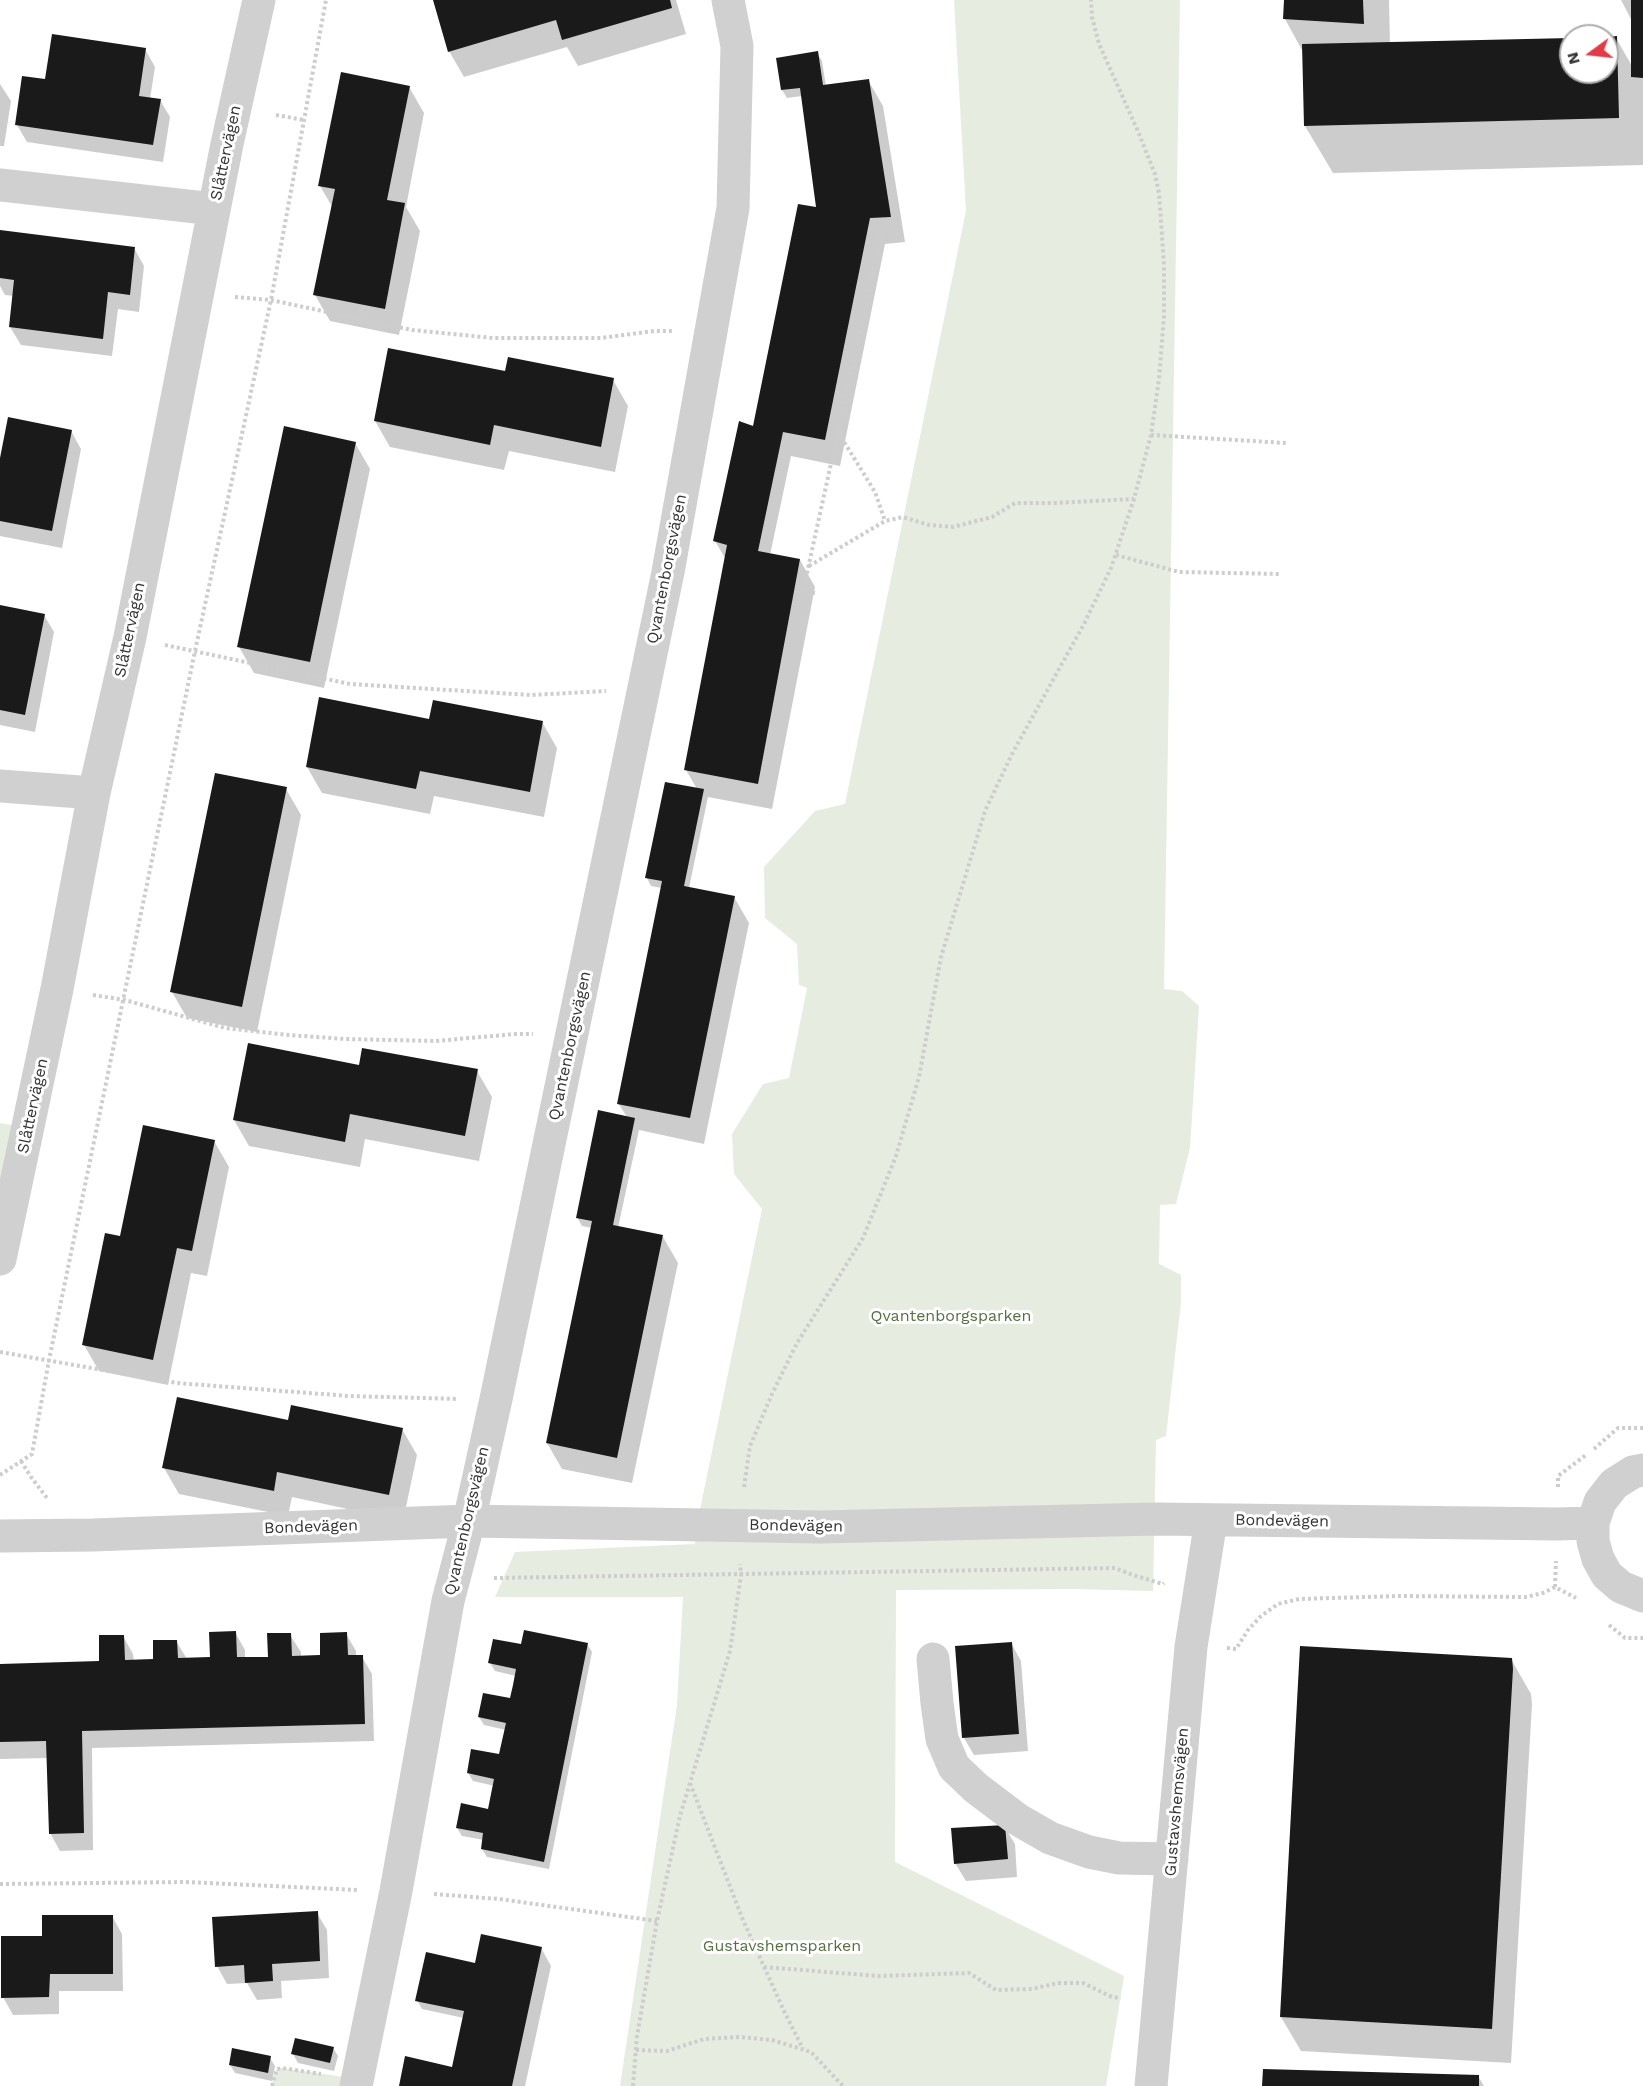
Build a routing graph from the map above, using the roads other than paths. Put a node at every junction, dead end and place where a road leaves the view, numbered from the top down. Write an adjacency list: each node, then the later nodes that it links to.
1 (259, 0): 4 (street, Slåttervägen)
2 (728, 0): 10 (street, Qvantenborgsvägen)
3 (0, 185): 4 (street)
4 (214, 209): 6 (street, Slåttervägen)
5 (0, 786): 6 (street)
6 (94, 793): 7 (street, Slåttervägen)
7 (0, 1259)
8 (1643, 1470): 11 (street)
9 (1211, 1520): 10 (street, Bondevägen); 11 (street, Bondevägen); 15 (street, Gustavshemsvägen)
10 (469, 1521): 12 (street, Bondevägen); 16 (street, Qvantenborgsvägen)
11 (1593, 1523): 13 (street)
12 (0, 1536)
13 (1643, 1596)
14 (933, 1659): 15 (street)
15 (1172, 1859): 17 (street, Gustavshemsvägen)
16 (357, 2083)
17 (1150, 2086)

